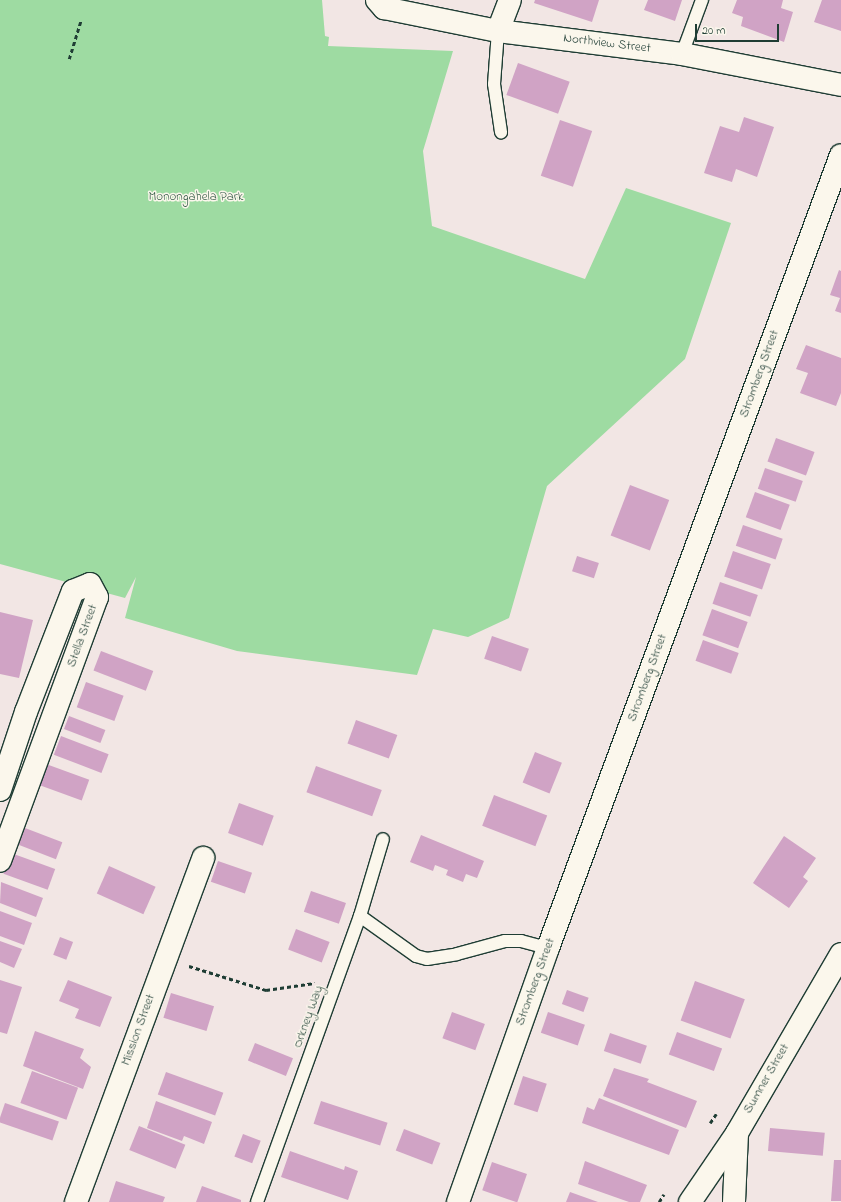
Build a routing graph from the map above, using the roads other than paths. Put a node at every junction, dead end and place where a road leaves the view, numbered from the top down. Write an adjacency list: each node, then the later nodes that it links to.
1 (377, 0): 4 (street, Northview Street)
2 (510, 0): 4 (street)
3 (702, 0): 5 (lane)
4 (498, 31): 5 (street, Northview Street); 7 (lane)
5 (682, 54): 6 (street, Northview Street)
6 (841, 85)
7 (501, 132)
8 (841, 155): 14 (street, Stromberg Street)
9 (0, 790): 12 (street, Stella Street)
10 (383, 839): 13 (lane, Orkney Way)
11 (203, 858): 17 (street, Mission Street)
12 (0, 861)
13 (360, 916): 14 (lane); 18 (lane, Orkney Way)
14 (548, 948): 19 (street, Stromberg Street)
15 (841, 954): 16 (street, Sumner Street)
16 (737, 1133): 20 (street, Sumner Street); 21 (street)
17 (76, 1202)
18 (257, 1202)
19 (458, 1202)
20 (690, 1202)
21 (734, 1202)

